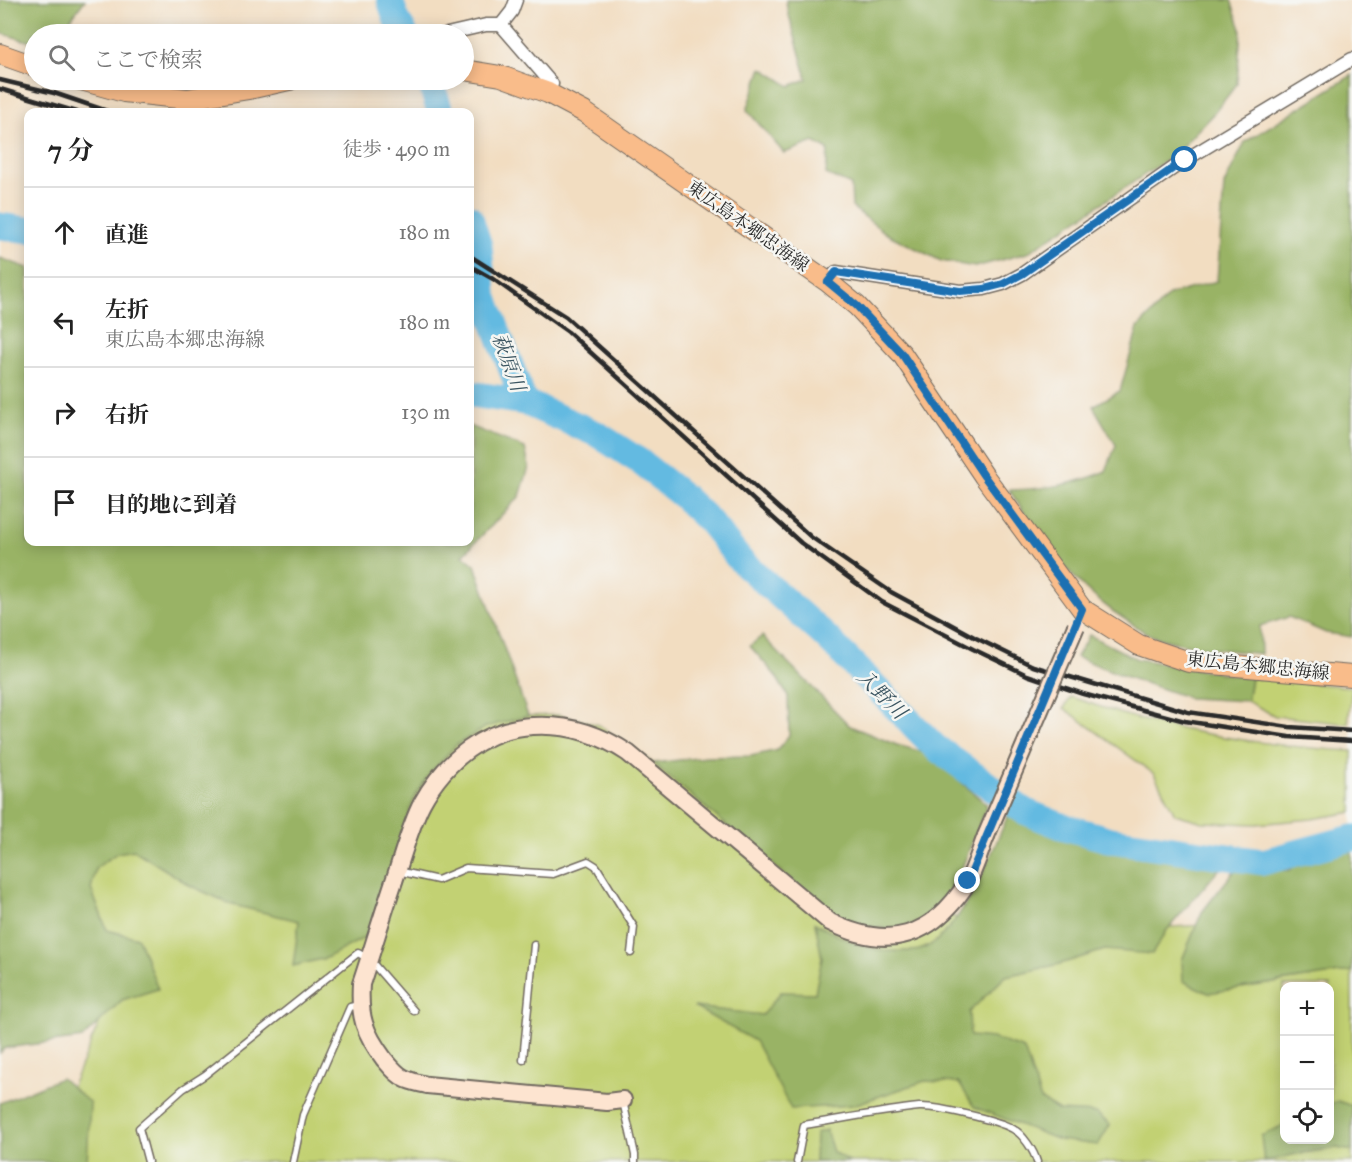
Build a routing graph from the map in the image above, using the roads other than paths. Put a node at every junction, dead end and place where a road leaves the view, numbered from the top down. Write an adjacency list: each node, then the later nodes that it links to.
1 (516, 0): 2 (street)
2 (501, 25): 3 (street); 10 (street)
3 (474, 28)
4 (0, 54): 6 (main road)
5 (1352, 59): 11 (street)
6 (24, 62)
7 (474, 72): 10 (main road, 東広島本郷忠海線)
8 (117, 90): 9 (main road)
9 (243, 90)
10 (548, 93): 11 (main road, 東広島本郷忠海線)
11 (828, 282): 12 (main road, 東広島本郷忠海線)
12 (1079, 617): 13 (main road, 東広島本郷忠海線); 14 (street, bridge)
13 (1352, 676)
14 (397, 871): 16 (lane); 17 (street)
15 (534, 945): 20 (lane)
16 (631, 953)
17 (369, 959): 18 (street); 19 (lane); 22 (lane)
18 (360, 1005): 21 (street); 23 (lane)
19 (414, 1011)
20 (523, 1060)
21 (623, 1100): 24 (lane)
22 (148, 1162)
23 (294, 1162)
24 (635, 1162)
25 (797, 1162): 26 (lane)
26 (1036, 1162)

